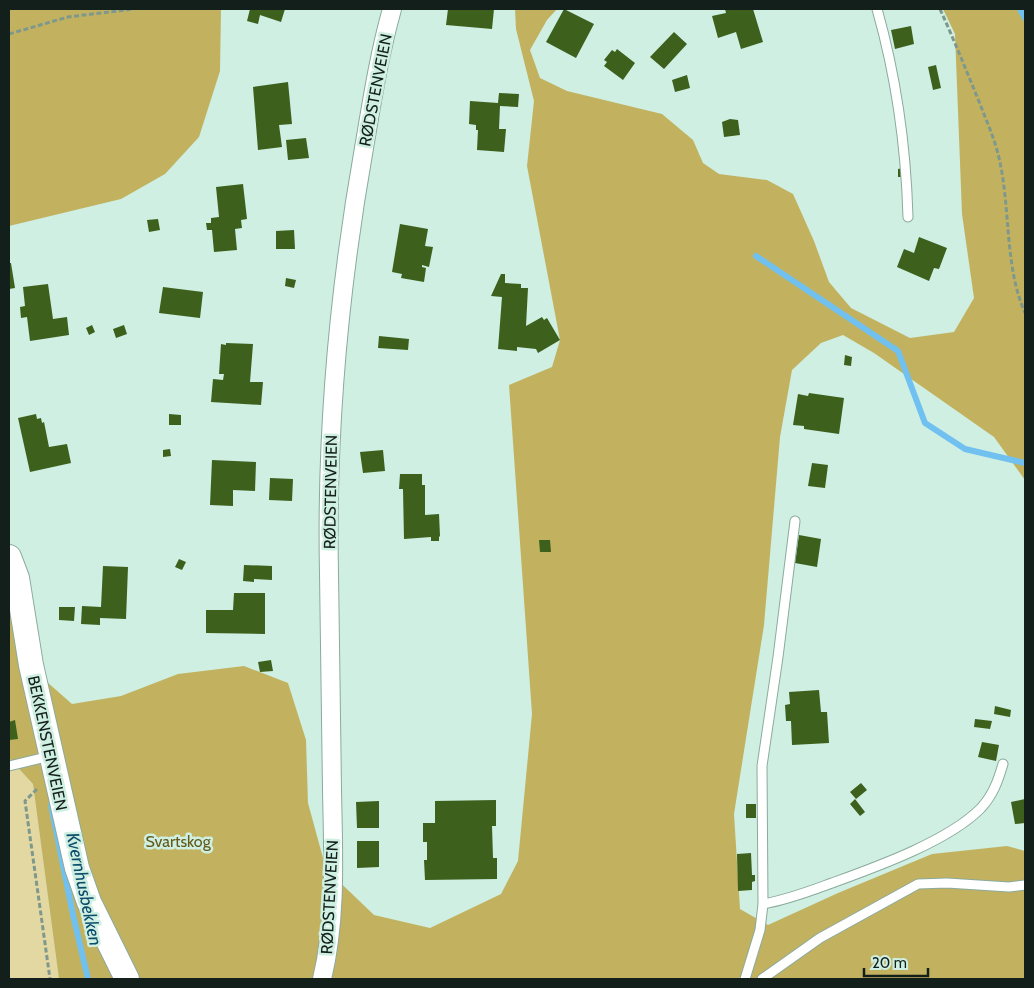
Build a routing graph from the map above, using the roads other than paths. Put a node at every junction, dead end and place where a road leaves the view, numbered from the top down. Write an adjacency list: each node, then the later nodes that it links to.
1 (392, 9): 12 (street, RØDSTENVEIEN)
2 (877, 9): 3 (lane)
3 (908, 217)
4 (795, 521): 10 (lane)
5 (9, 557): 6 (main road, BEKKENSTENVEIEN)
6 (51, 756): 8 (lane); 11 (main road, BEKKENSTENVEIEN)
7 (1003, 764): 10 (lane)
8 (9, 766)
9 (1025, 885): 14 (lane)
10 (763, 904): 13 (lane)
11 (126, 979)
12 (322, 979)
13 (745, 979)
14 (762, 979)

